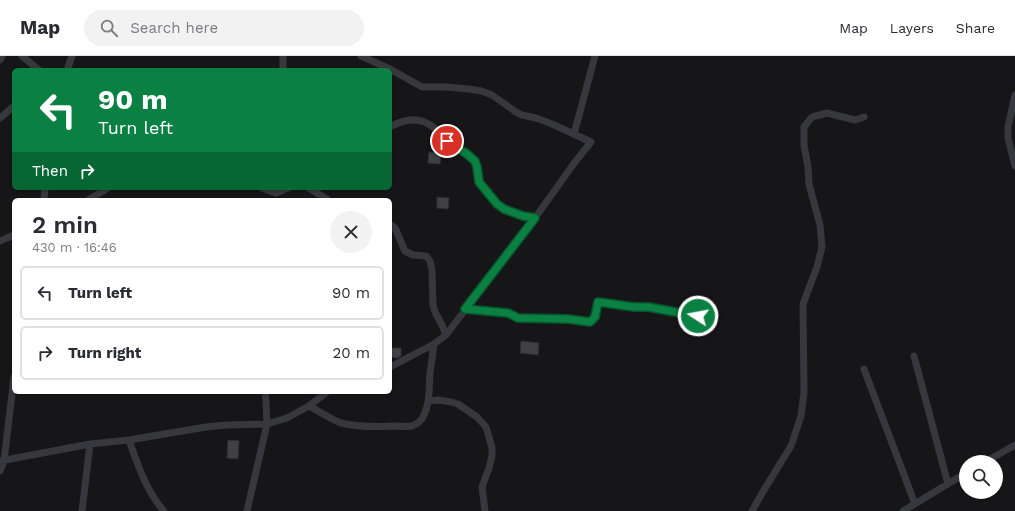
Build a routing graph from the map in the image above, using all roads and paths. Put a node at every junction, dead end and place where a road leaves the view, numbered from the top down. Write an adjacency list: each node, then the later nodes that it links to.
1 (2, 56): 7 (street)
2 (22, 56): 8 (street)
3 (72, 56): 9 (street)
4 (283, 56): 10 (street)
5 (361, 56): 11 (street)
6 (595, 56): 18 (street)
7 (0, 60)
8 (37, 68)
9 (68, 68)
10 (283, 68)
11 (388, 68)
12 (392, 70): 18 (street)
13 (1015, 95): 19 (street)
14 (12, 108): 16 (street)
15 (864, 117): 57 (street)
16 (0, 118)
17 (392, 126): 27 (street)
18 (574, 134): 27 (street)
19 (1013, 153): 20 (street)
20 (1015, 166)
21 (105, 190): 25 (street)
22 (267, 190): 24 (street)
23 (312, 190): 26 (street)
24 (276, 194)
25 (91, 198)
26 (325, 198)
27 (535, 218): 31 (street)
28 (392, 226): 33 (street)
29 (12, 236): 30 (street)
30 (0, 241)
31 (465, 309): 32 (street); 33 (street)
32 (698, 316)
33 (446, 335): 34 (street)
34 (434, 344): 36 (street); 41 (street)
35 (914, 356): 51 (street)
36 (392, 366)
37 (864, 369): 52 (street)
38 (12, 391): 48 (street)
39 (265, 394): 43 (street)
40 (324, 394): 42 (street)
41 (428, 401): 42 (street); 56 (street)
42 (308, 406): 43 (street)
43 (267, 424): 44 (street); 55 (street)
44 (130, 440): 45 (street); 54 (street)
45 (90, 444): 48 (street); 53 (street)
46 (1015, 445): 47 (street)
47 (997, 455)
48 (2, 461): 49 (street)
49 (0, 471)
50 (959, 477): 51 (street)
51 (948, 484): 52 (street)
52 (915, 504): 58 (street)
53 (82, 511)
54 (164, 511)
55 (247, 511)
56 (485, 511)
57 (752, 511)
58 (903, 511)

